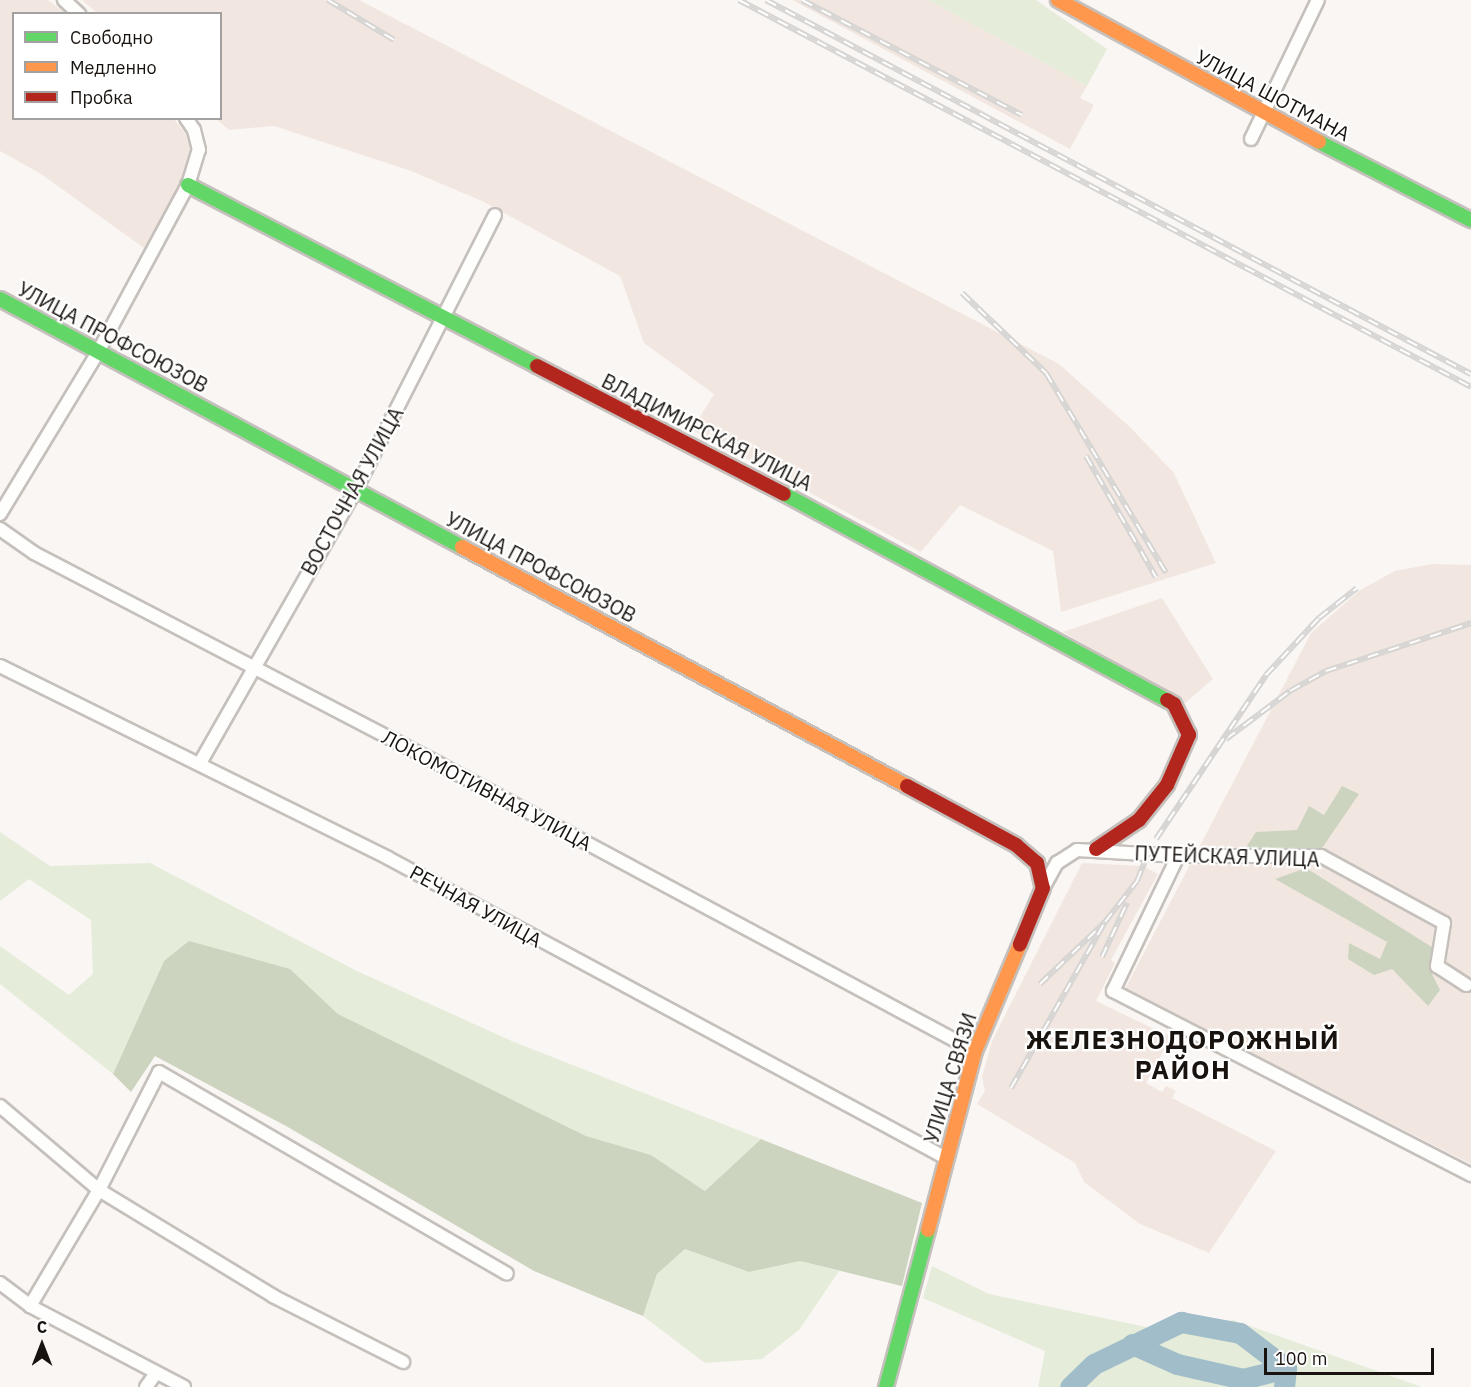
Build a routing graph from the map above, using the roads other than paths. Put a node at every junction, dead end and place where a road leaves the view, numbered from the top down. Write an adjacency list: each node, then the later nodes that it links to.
1 (64, 0): 4 (street)
2 (1058, 0): 5 (main road, УЛИЦА ШОТМАНА)
3 (1318, 0): 5 (street)
4 (77, 12)
5 (1265, 114): 7 (street); 10 (main road, УЛИЦА ШОТМАНА)
6 (187, 120): 8 (street)
7 (1251, 139)
8 (188, 185): 12 (main road, ВЛАДИМИРСКАЯ УЛИЦА); 13 (street)
9 (495, 215): 12 (street, ВОСТОЧНАЯ УЛИЦА)
10 (1471, 219)
11 (0, 299): 13 (main road, УЛИЦА ПРОФСОЮЗОВ)
12 (446, 316): 14 (street, ВОСТОЧНАЯ УЛИЦА); 20 (main road, ВЛАДИМИРСКАЯ УЛИЦА)
13 (98, 352): 14 (main road, УЛИЦА ПРОФСОЮЗОВ); 15 (street)
14 (356, 489): 18 (street, ВОСТОЧНАЯ УЛИЦА); 22 (main road, УЛИЦА ПРОФСОЮЗОВ)
15 (0, 514)
16 (0, 529): 18 (street, ЛОКОМОТИВНАЯ УЛИЦА)
17 (0, 666): 19 (street, РЕЧНАЯ УЛИЦА)
18 (253, 667): 19 (street, ВОСТОЧНАЯ УЛИЦА); 24 (street, ЛОКОМОТИВНАЯ УЛИЦА)
19 (200, 764): 26 (street, РЕЧНАЯ УЛИЦА)
20 (1096, 849): 21 (street, ПУТЕЙСКАЯ УЛИЦА); 22 (street, ПУТЕЙСКАЯ УЛИЦА)
21 (1178, 856): 23 (street, ПУТЕЙСКАЯ УЛИЦА); 27 (street)
22 (1043, 888): 24 (main road, УЛИЦА СВЯЗИ)
23 (1466, 985)
24 (975, 1051): 26 (main road, УЛИЦА СВЯЗИ)
25 (0, 1106): 28 (street)
26 (946, 1158): 36 (main road, УЛИЦА СВЯЗИ)
27 (1471, 1175)
28 (99, 1190): 29 (street); 31 (street); 32 (street)
29 (507, 1274)
30 (0, 1283): 31 (street)
31 (30, 1305): 33 (street)
32 (403, 1362)
33 (156, 1373): 34 (street); 35 (street)
34 (146, 1387)
35 (184, 1387)
36 (886, 1387)

